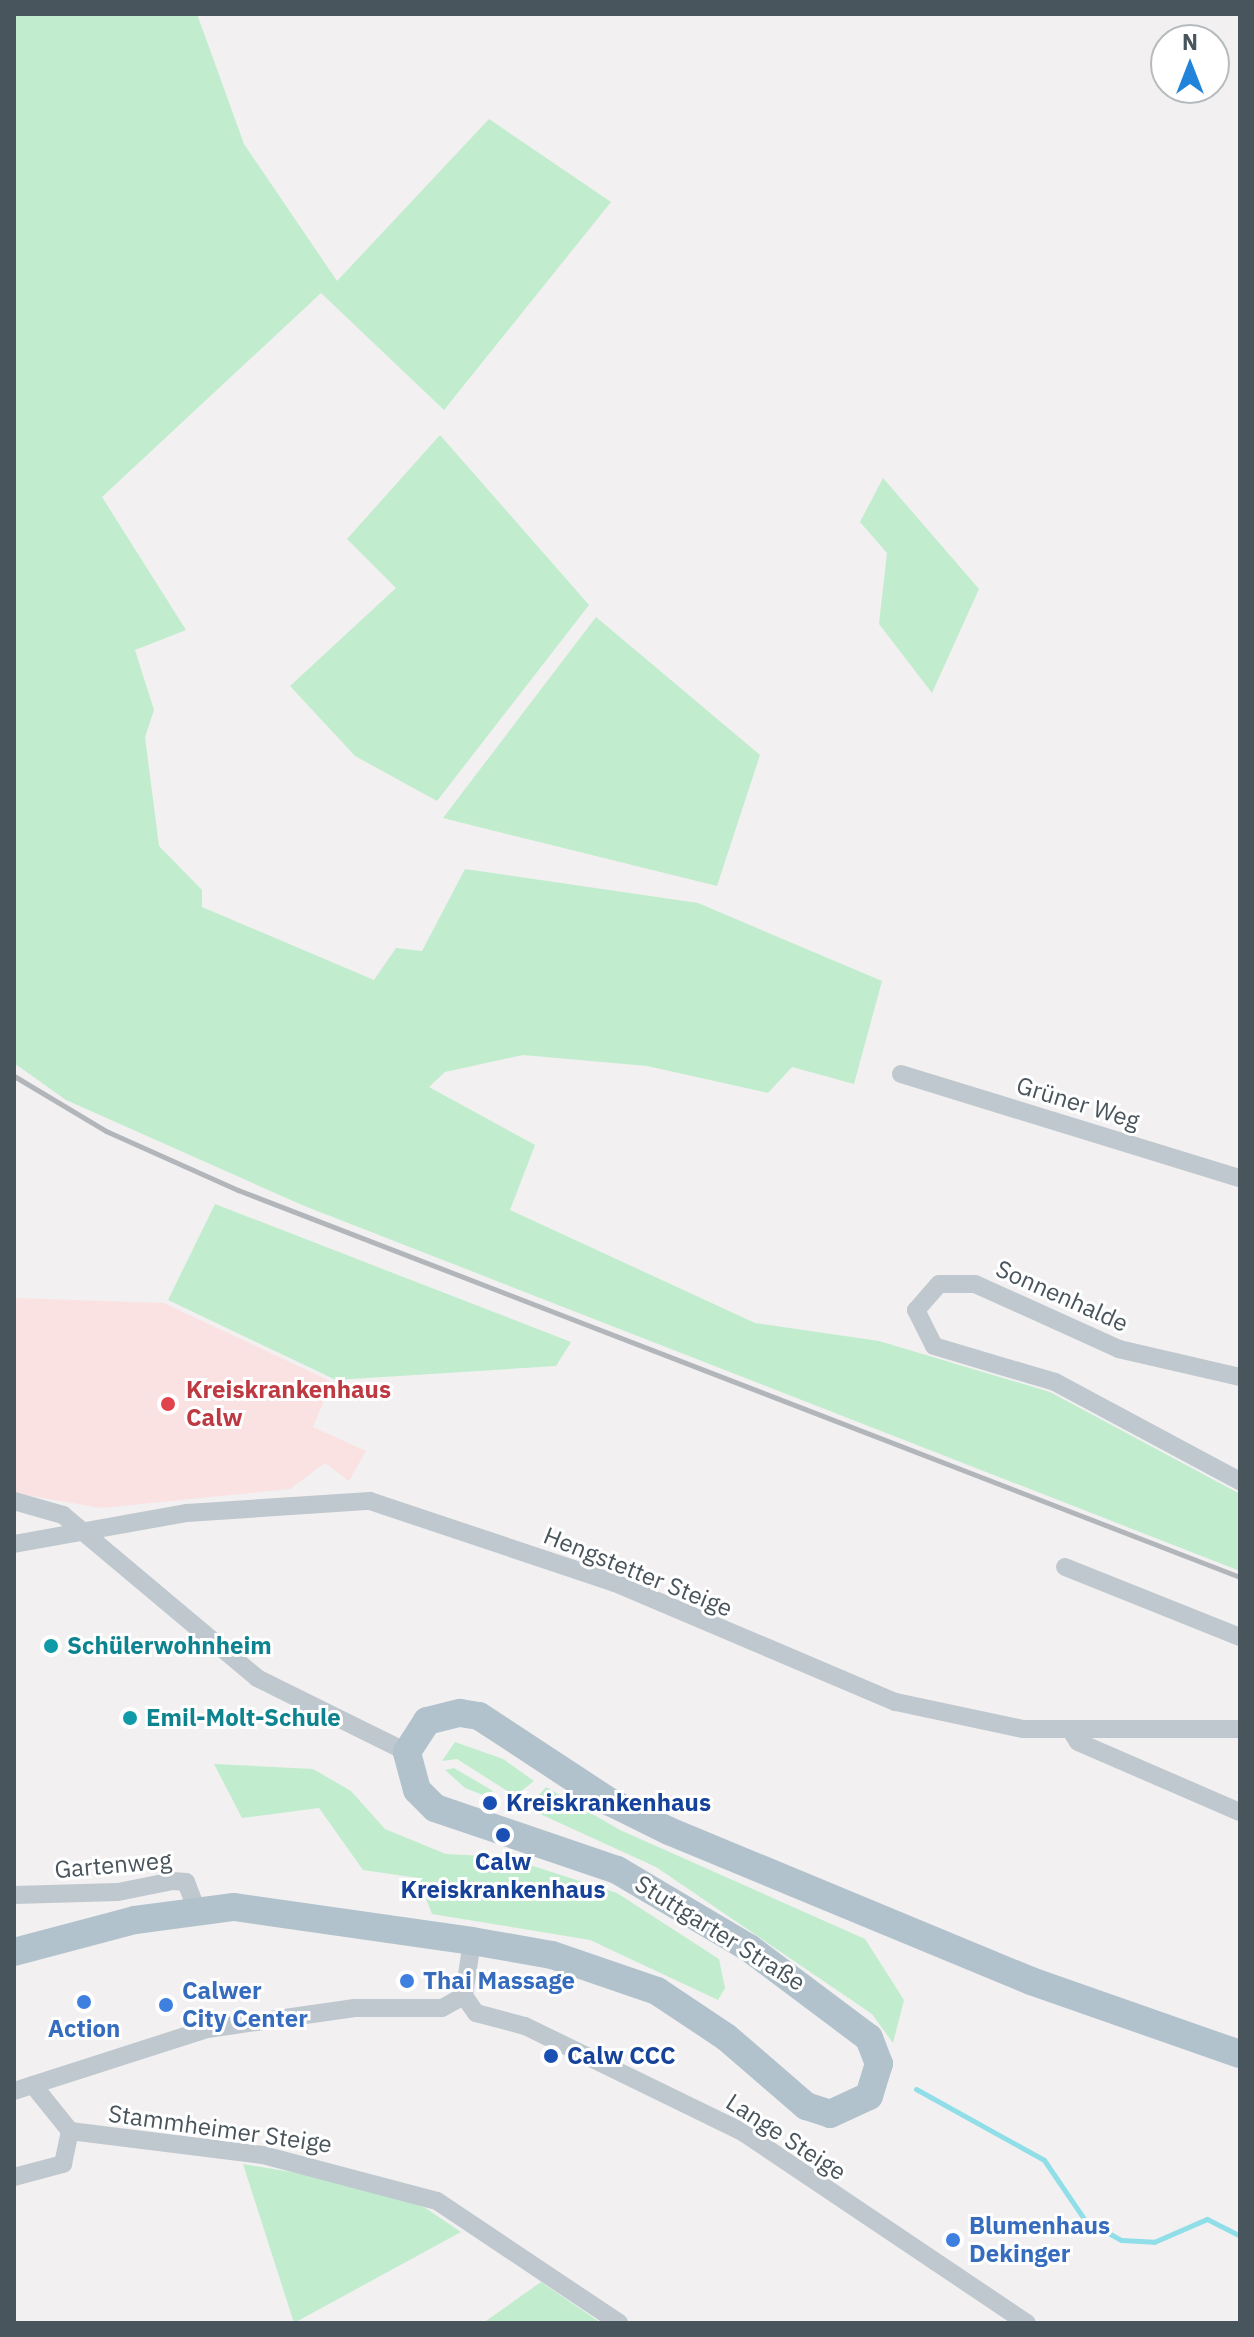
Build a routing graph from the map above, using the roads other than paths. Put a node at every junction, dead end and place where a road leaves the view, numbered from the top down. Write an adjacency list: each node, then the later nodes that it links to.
1 (901, 1074): 2 (street, Grüner Weg)
2 (1240, 1178)
3 (1240, 1377): 4 (street, Sonnenhalde)
4 (1240, 1481)
5 (14, 1501): 6 (street)
6 (81, 1532): 7 (street, Hengstetter Steige); 10 (street, Hengstetter Steige); 12 (street)
7 (14, 1544)
8 (1065, 1567): 9 (street)
9 (1240, 1637)
10 (1070, 1729): 11 (street, Hengstetter Steige); 13 (street)
11 (1240, 1729)
12 (407, 1752): 16 (main road, Stuttgarter Straße); 19 (main road)
13 (1240, 1812)
14 (14, 1895): 15 (street, Gartenweg)
15 (197, 1910): 16 (main road, Stuttgarter Straße); 17 (main road, Stuttgarter Straße)
16 (472, 1941): 18 (street)
17 (14, 1952)
18 (464, 1996): 20 (street); 25 (street, Lange Steige)
19 (1240, 2054)
20 (33, 2085): 21 (street); 22 (street)
21 (14, 2091)
22 (70, 2131): 23 (street); 24 (street, Stammheimer Steige)
23 (14, 2177)
24 (619, 2323)
25 (1027, 2323)

